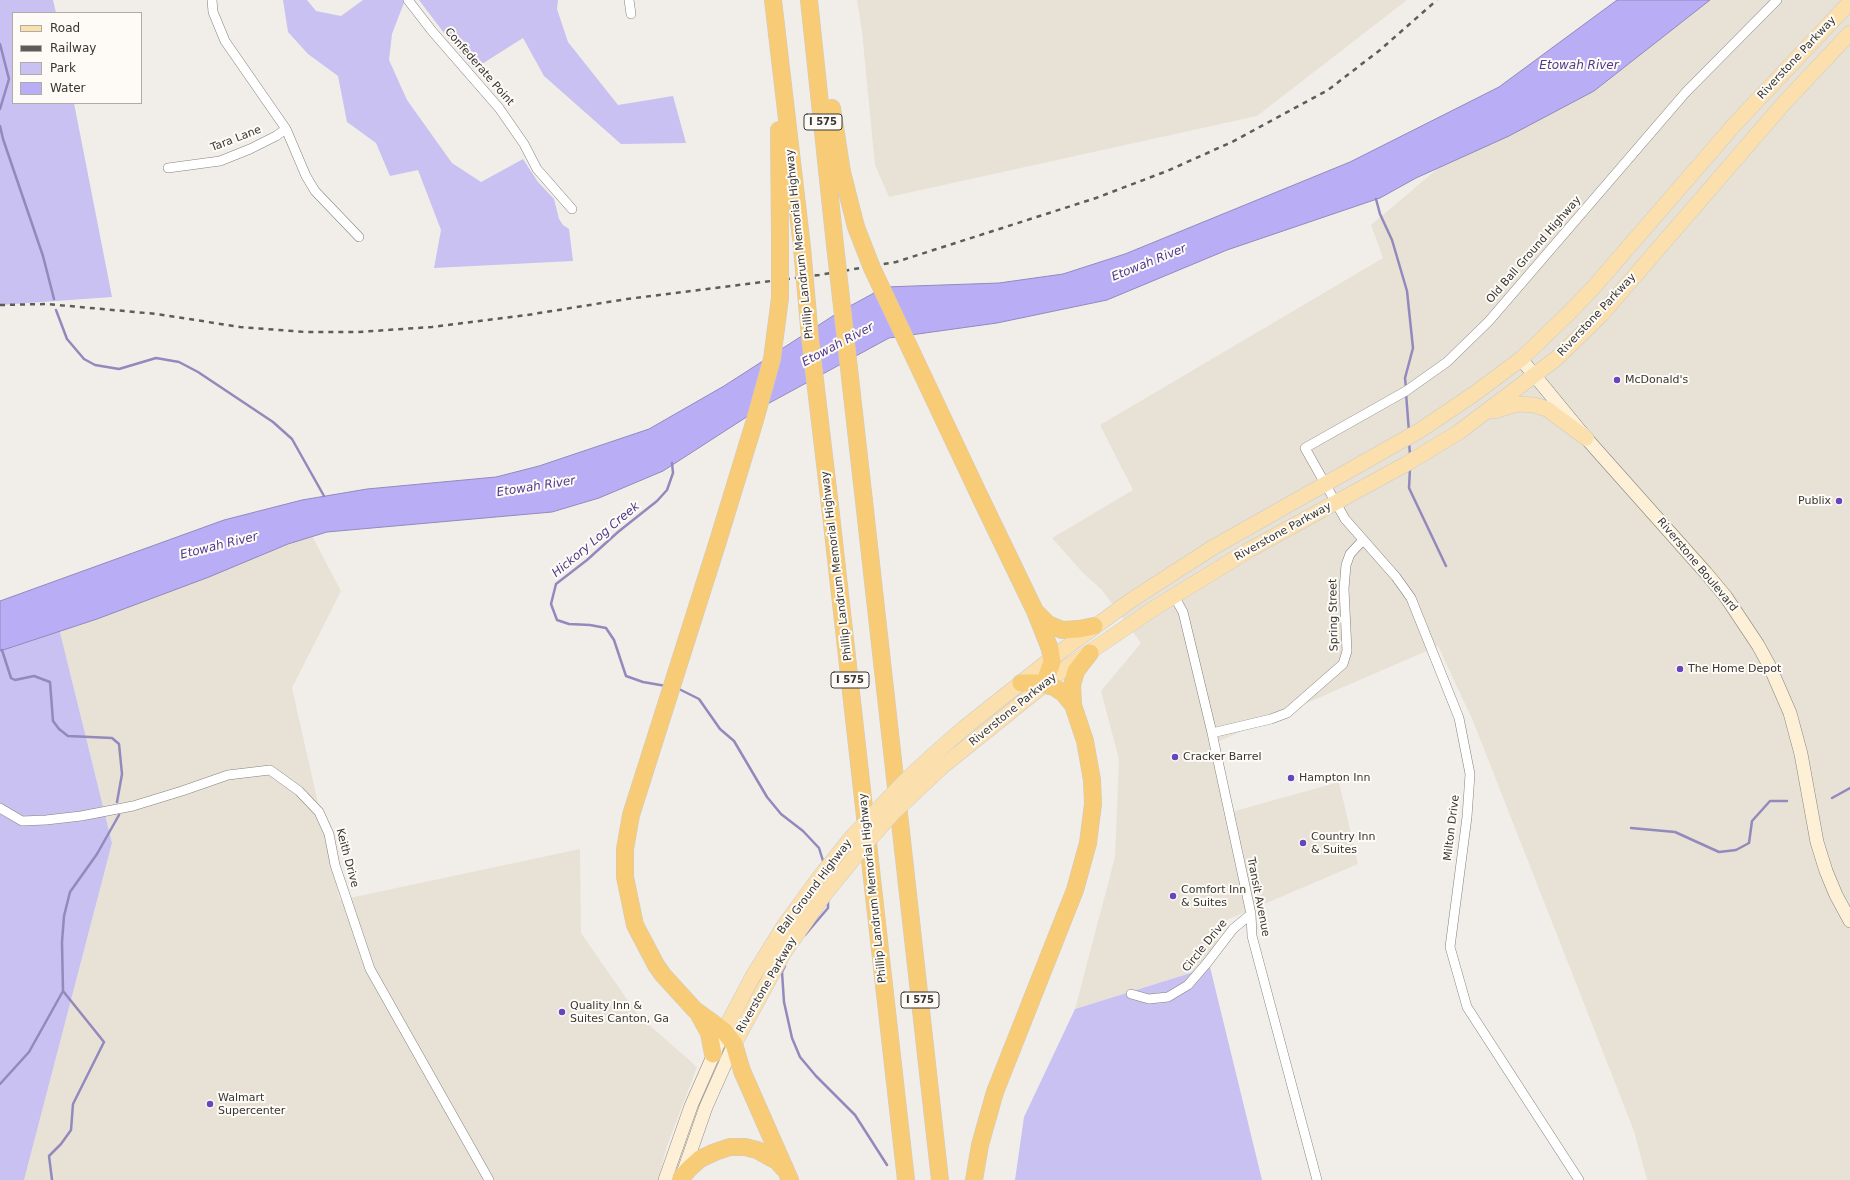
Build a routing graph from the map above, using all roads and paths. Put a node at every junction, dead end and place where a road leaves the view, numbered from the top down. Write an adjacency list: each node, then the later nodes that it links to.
1 (212, 0): 12 (street)
2 (408, 0): 14 (street, Confederate Point)
3 (629, 0): 9 (street)
4 (773, 0): 11 (highway, Phillip Landrum Memorial Highway / I 575)
5 (809, 0): 44 (highway, I 575, bridge)
6 (816, 0): 24 (highway, bridge)
7 (1777, 0): 20 (street, Old Ball Ground Highway)
8 (1850, 2): 16 (main road, Riverstone Parkway)
9 (631, 14)
10 (1850, 33): 17 (main road, Riverstone Parkway)
11 (777, 37): 37 (highway, bridge); 43 (highway, Phillip Landrum Memorial Highway / I 575, bridge)
12 (286, 129): 13 (street, Tara Lane); 15 (street)
13 (168, 168)
14 (572, 209)
15 (359, 237)
16 (1521, 359): 17 (main road, Riverstone Boulevard); 20 (main road, Riverstone Parkway)
17 (1535, 375): 18 (main road, Riverstone Parkway); 19 (main road, Riverstone Boulevard)
18 (1485, 413): 19 (main road); 21 (main road, Riverstone Parkway)
19 (1586, 438): 35 (main road, Riverstone Boulevard)
20 (1325, 483): 21 (street, Milton Drive); 25 (main road, Riverstone Parkway)
21 (1336, 502): 22 (street, Milton Drive); 23 (main road, Riverstone Parkway)
22 (1363, 540): 31 (street, Spring Street); 47 (street, Milton Drive)
23 (1174, 596): 26 (main road, Riverstone Parkway); 31 (street, Transit Avenue)
24 (1035, 611): 25 (highway); 27 (highway)
25 (1094, 626): 27 (main road, Riverstone Parkway)
26 (1090, 653): 29 (main road, Riverstone Parkway); 30 (highway)
27 (1052, 658): 28 (main road, Ball Ground Highway); 29 (highway)
28 (1021, 683): 29 (highway); 32 (main road, Ball Ground Highway)
29 (1044, 684): 30 (highway); 32 (main road, Riverstone Parkway)
30 (1073, 705): 45 (highway)
31 (1212, 733): 34 (street, Transit Avenue)
32 (938, 761): 38 (main road, Riverstone Parkway, bridge); 38 (main road, Ball Ground Highway, bridge)
33 (0, 808): 42 (street, Keith Drive)
34 (1251, 914): 36 (street, Circle Drive); 46 (street, Transit Avenue)
35 (1850, 921)
36 (1131, 994)
37 (695, 1010): 38 (highway); 39 (highway)
38 (729, 1037): 39 (main road, Ball Ground Highway); 40 (highway); 41 (main road, Ball Ground Highway)
39 (713, 1054): 41 (main road, Ball Ground Highway)
40 (788, 1176): 41 (highway)
41 (676, 1179)
42 (489, 1180)
43 (906, 1180)
44 (940, 1180)
45 (974, 1180)
46 (1317, 1180)
47 (1579, 1180)

